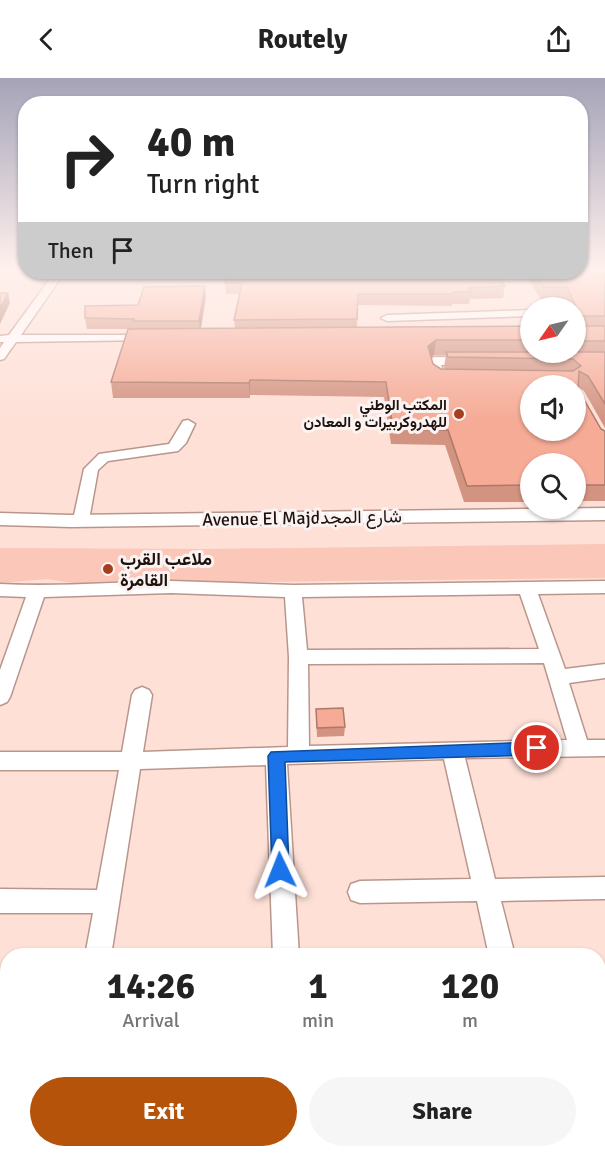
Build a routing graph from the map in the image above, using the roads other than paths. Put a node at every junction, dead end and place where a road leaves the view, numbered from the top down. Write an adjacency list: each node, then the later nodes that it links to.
1 (22, 319): 5 (street)
2 (458, 319): 3 (street)
3 (492, 319)
4 (164, 338): 5 (street)
5 (6, 339): 8 (street)
6 (450, 348): 9 (street)
7 (466, 348): 9 (street)
8 (0, 356)
9 (457, 361): 10 (street)
10 (462, 378)
11 (188, 424): 14 (street)
12 (605, 514): 14 (main road, Avenue El Majdشارع المجد)
13 (0, 519): 14 (main road, Avenue El Majdشارع المجد)
14 (81, 520)
15 (605, 529): 16 (main road, Avenue El Majdشارع المجد)
16 (0, 532)
17 (605, 587): 18 (street)
18 (527, 588): 20 (street); 22 (street)
19 (0, 590): 21 (street)
20 (294, 591): 21 (street); 23 (street)
21 (37, 592): 27 (street)
22 (551, 656): 23 (street); 25 (street)
23 (298, 657): 31 (street)
24 (605, 671): 25 (street)
25 (558, 677): 28 (street)
26 (142, 695): 32 (street)
27 (0, 697)
28 (579, 747): 29 (street); 30 (street)
29 (605, 748)
30 (452, 750): 31 (street); 35 (street)
31 (287, 755): 32 (street); 40 (street)
32 (132, 760): 33 (street); 38 (street)
33 (0, 761)
34 (605, 888): 35 (street)
35 (487, 891): 36 (street); 41 (street)
36 (360, 892)
37 (0, 901): 38 (street)
38 (108, 902): 39 (street)
39 (99, 948)
40 (286, 948)
41 (499, 948)

